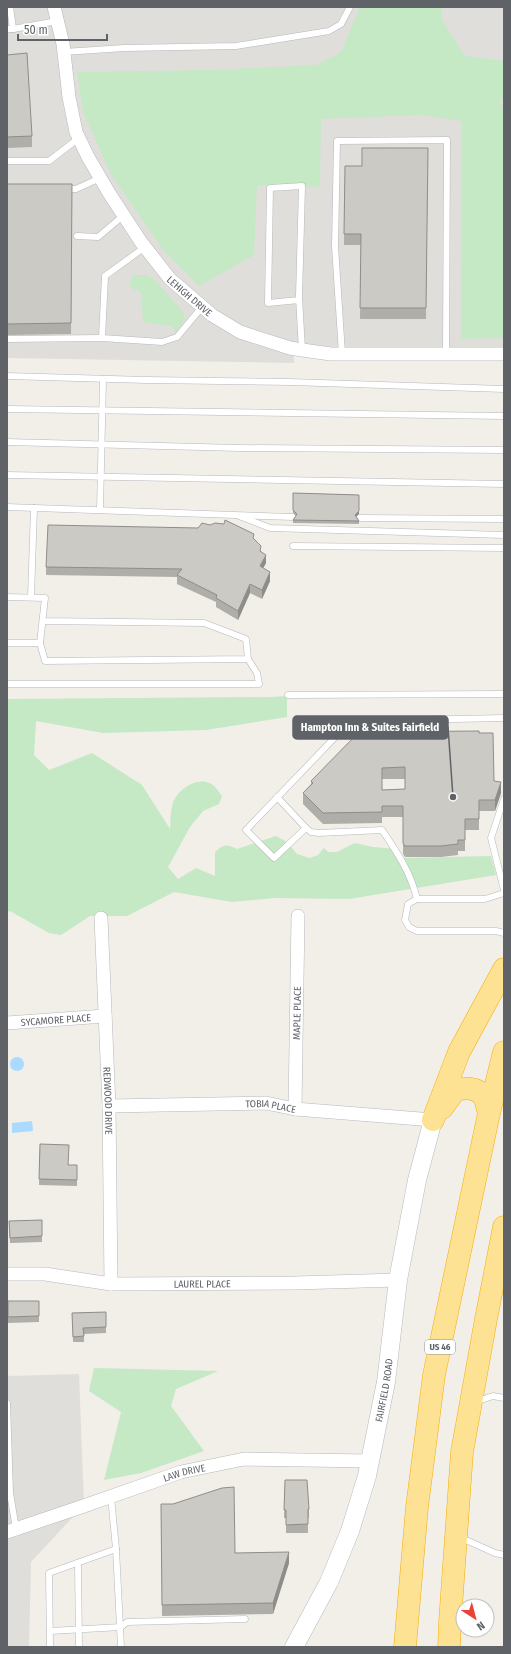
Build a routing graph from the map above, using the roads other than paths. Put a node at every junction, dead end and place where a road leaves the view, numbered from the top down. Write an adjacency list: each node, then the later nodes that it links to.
1 (10, 7): 5 (lane)
2 (54, 7): 4 (street, LEHIGH DRIVE)
3 (350, 7): 6 (lane)
4 (57, 21): 5 (lane); 6 (street, LEHIGH DRIVE)
5 (10, 29)
6 (64, 52): 7 (street, LEHIGH DRIVE)
7 (79, 138): 8 (lane); 9 (street, LEHIGH DRIVE)
8 (7, 161)
9 (100, 178): 10 (lane); 11 (street, LEHIGH DRIVE)
10 (54, 189)
11 (124, 215): 12 (lane); 13 (street, LEHIGH DRIVE)
12 (77, 236)
13 (145, 247): 15 (street, LEHIGH DRIVE); 16 (lane)
14 (299, 300): 14 (lane); 18 (lane)
15 (202, 306): 16 (lane); 18 (street, LEHIGH DRIVE)
16 (102, 338): 17 (lane)
17 (7, 339)
18 (302, 350): 19 (street, LEHIGH DRIVE)
19 (342, 354): 20 (street, LEHIGH DRIVE); 20 (lane)
20 (446, 354): 21 (street, LEHIGH DRIVE)
21 (504, 354)
22 (7, 376): 23 (lane)
23 (103, 379): 24 (lane); 26 (lane)
24 (504, 389)
25 (7, 409): 26 (lane)
26 (102, 410): 27 (lane); 29 (lane)
27 (504, 416)
28 (7, 442): 29 (lane)
29 (100, 444): 30 (lane); 32 (lane)
30 (504, 450)
31 (7, 475): 32 (lane)
32 (100, 477): 33 (lane); 36 (lane)
33 (504, 484)
34 (7, 507): 35 (lane)
35 (34, 508): 36 (lane); 45 (lane)
36 (100, 510): 37 (lane)
37 (234, 514): 38 (lane); 41 (lane)
38 (293, 518)
39 (359, 518): 40 (lane)
40 (504, 519)
41 (504, 535)
42 (293, 546): 43 (lane)
43 (504, 548)
44 (7, 597): 45 (lane)
45 (31, 597): 46 (lane)
46 (43, 621): 48 (lane); 49 (lane)
47 (7, 643): 48 (lane)
48 (40, 643): 49 (lane)
49 (248, 659): 50 (lane)
50 (7, 684)
51 (504, 694): 52 (lane)
52 (288, 695)
53 (504, 718): 54 (lane)
54 (277, 797): 56 (lane); 56 (lane)
55 (504, 799): 57 (lane)
56 (306, 828): 58 (lane)
57 (504, 891): 58 (lane)
58 (417, 899): 61 (lane)
59 (298, 916): 67 (street, MAPLE PLACE)
60 (101, 918): 63 (street, REDWOOD DRIVE)
61 (504, 933)
62 (504, 968): 69 (highway)
63 (105, 1016): 64 (street, SYCAMORE PLACE); 66 (street, REDWOOD DRIVE)
64 (7, 1023)
65 (504, 1052): 68 (highway, US 46)
66 (109, 1106): 67 (street, TOBIA PLACE); 73 (street, REDWOOD DRIVE)
67 (294, 1109): 69 (street, TOBIA PLACE)
68 (488, 1113): 69 (highway); 95 (highway, US 46)
69 (433, 1120): 72 (street, FAIRFIELD ROAD)
70 (504, 1227): 75 (highway)
71 (7, 1274): 73 (street, LAUREL PLACE)
72 (398, 1280): 73 (street, LAUREL PLACE); 79 (street, FAIRFIELD ROAD)
73 (111, 1284)
74 (504, 1298): 75 (highway)
75 (486, 1319): 78 (highway)
76 (504, 1398): 78 (lane)
77 (7, 1403): 81 (lane)
78 (471, 1403): 82 (highway)
79 (370, 1461): 80 (street, LAW DRIVE); 94 (street, FAIRFIELD ROAD)
80 (111, 1497): 81 (street, LAW DRIVE); 83 (lane)
81 (11, 1530)
82 (456, 1535): 84 (lane); 90 (highway)
83 (116, 1549): 85 (lane); 87 (lane)
84 (504, 1555)
85 (78, 1563): 88 (lane); 89 (lane)
86 (245, 1619): 87 (lane)
87 (121, 1627): 88 (lane); 93 (lane)
88 (78, 1630): 89 (lane); 92 (lane)
89 (50, 1631): 91 (lane)
90 (452, 1637)
91 (50, 1647)
92 (79, 1647)
93 (120, 1647)
94 (294, 1647)
95 (405, 1647)

